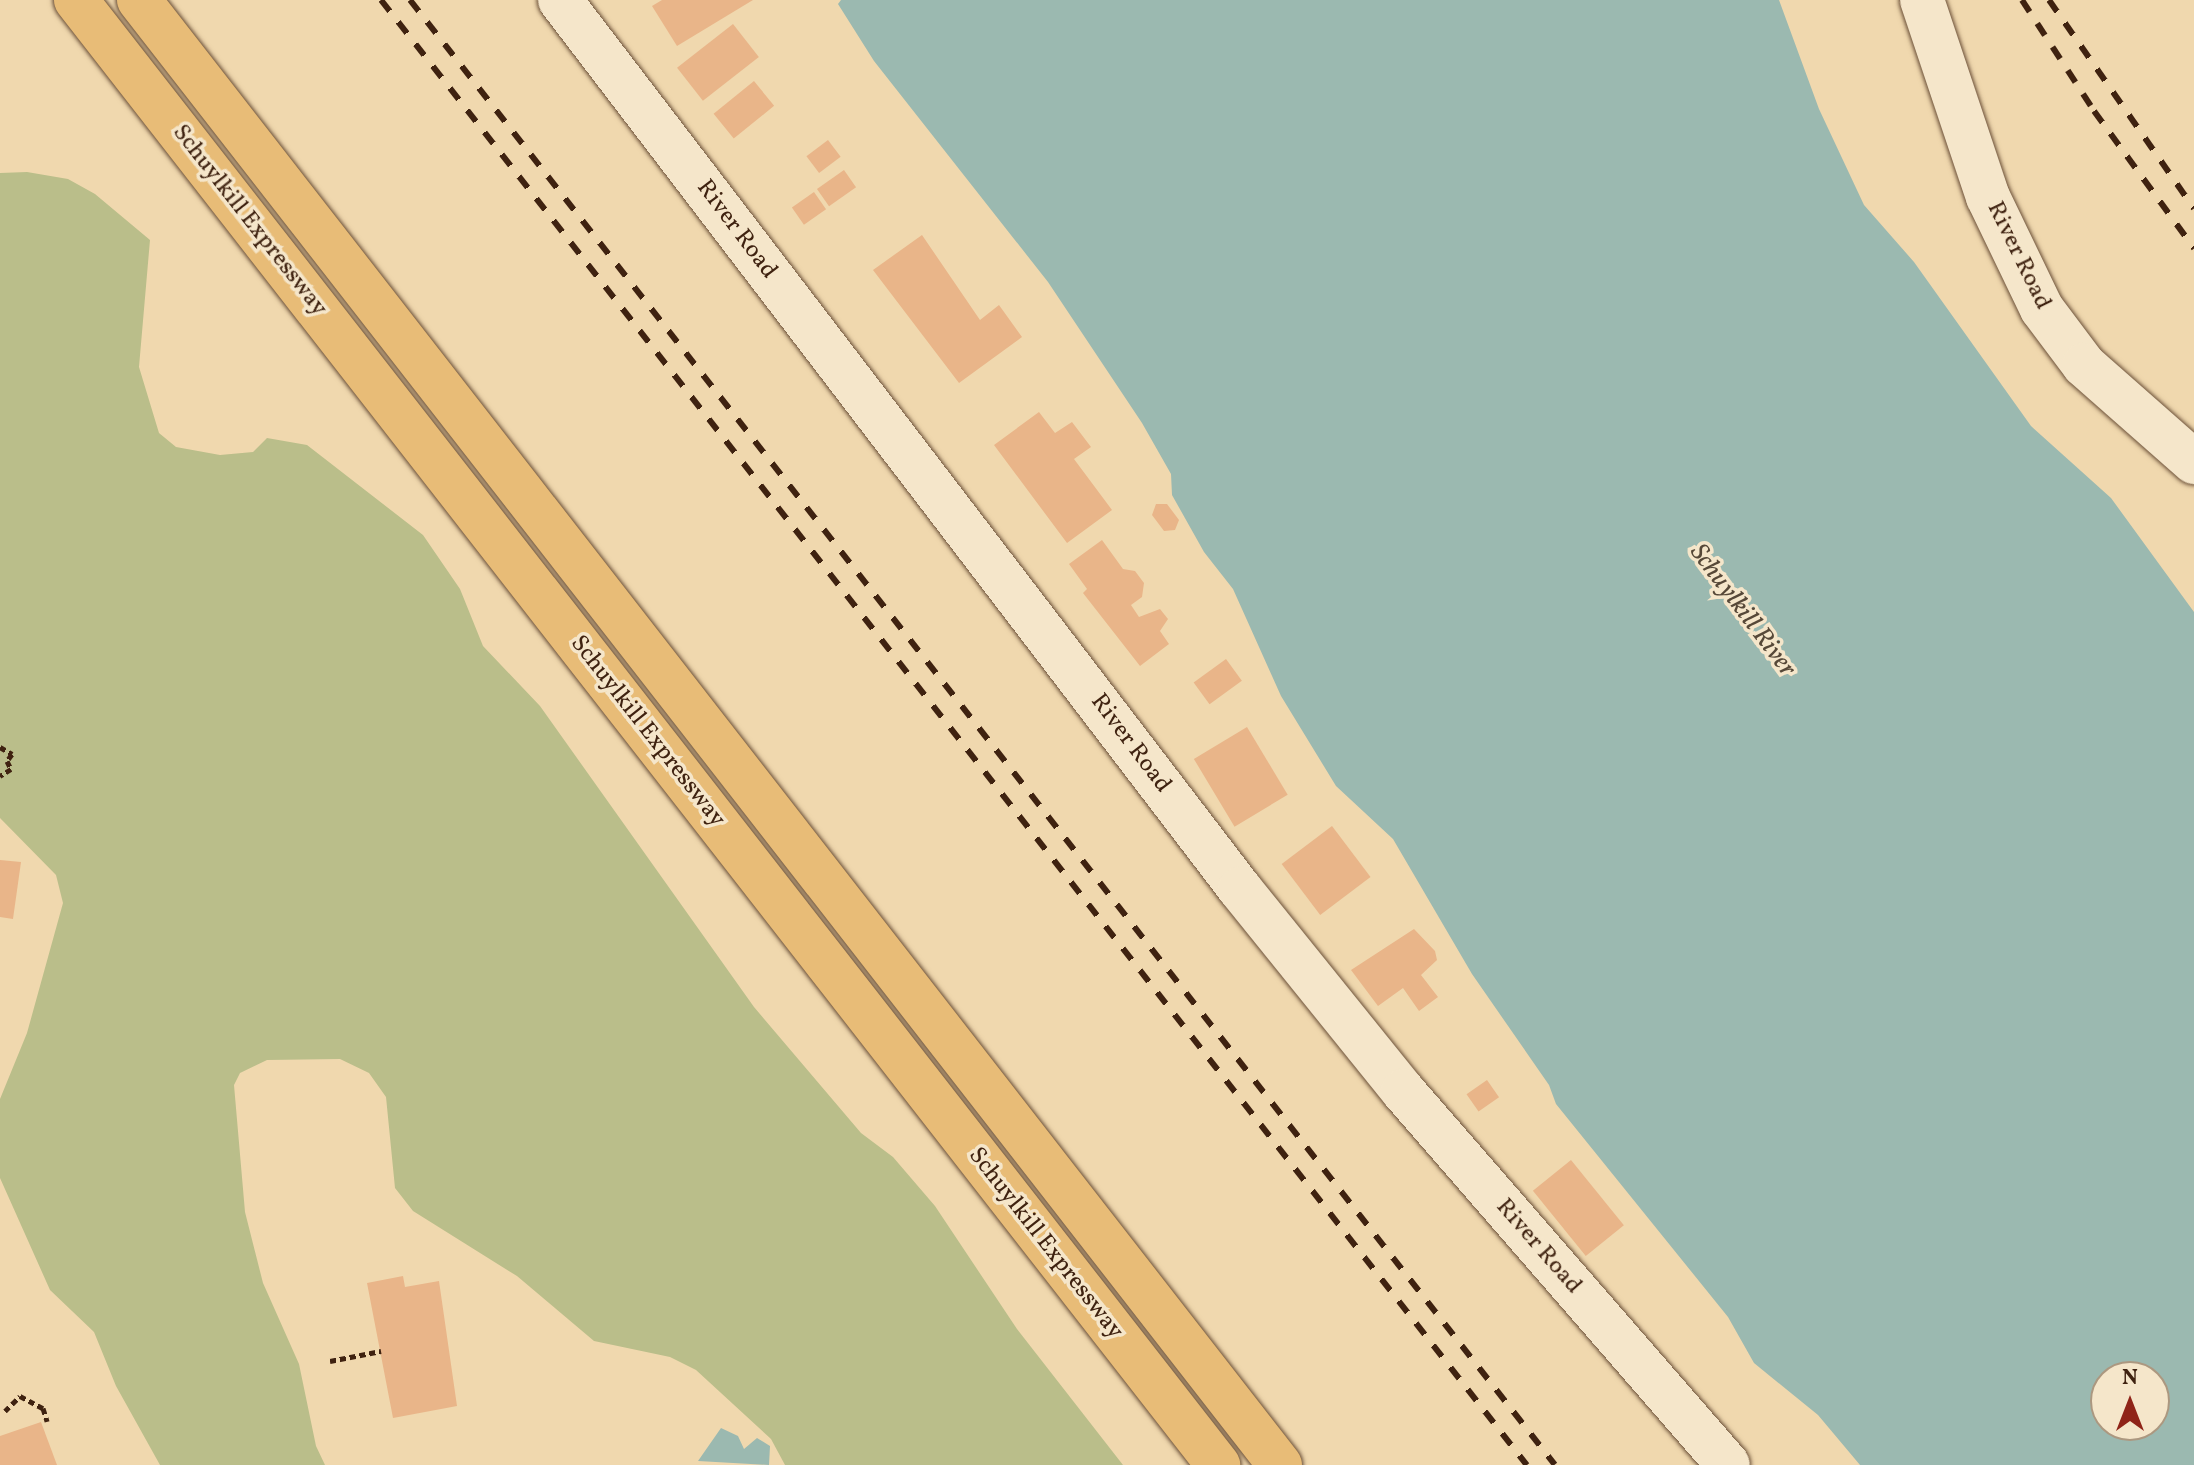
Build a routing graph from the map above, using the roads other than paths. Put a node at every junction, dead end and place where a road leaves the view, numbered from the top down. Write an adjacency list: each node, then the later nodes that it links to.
1 (76, 0): 6 (highway, Schuylkill Expressway)
2 (139, 0): 7 (highway, Schuylkill Expressway)
3 (560, 0): 8 (street, River Road)
4 (1922, 0): 5 (street, River Road)
5 (2194, 462)
6 (1218, 1465)
7 (1280, 1465)
8 (1728, 1465)

